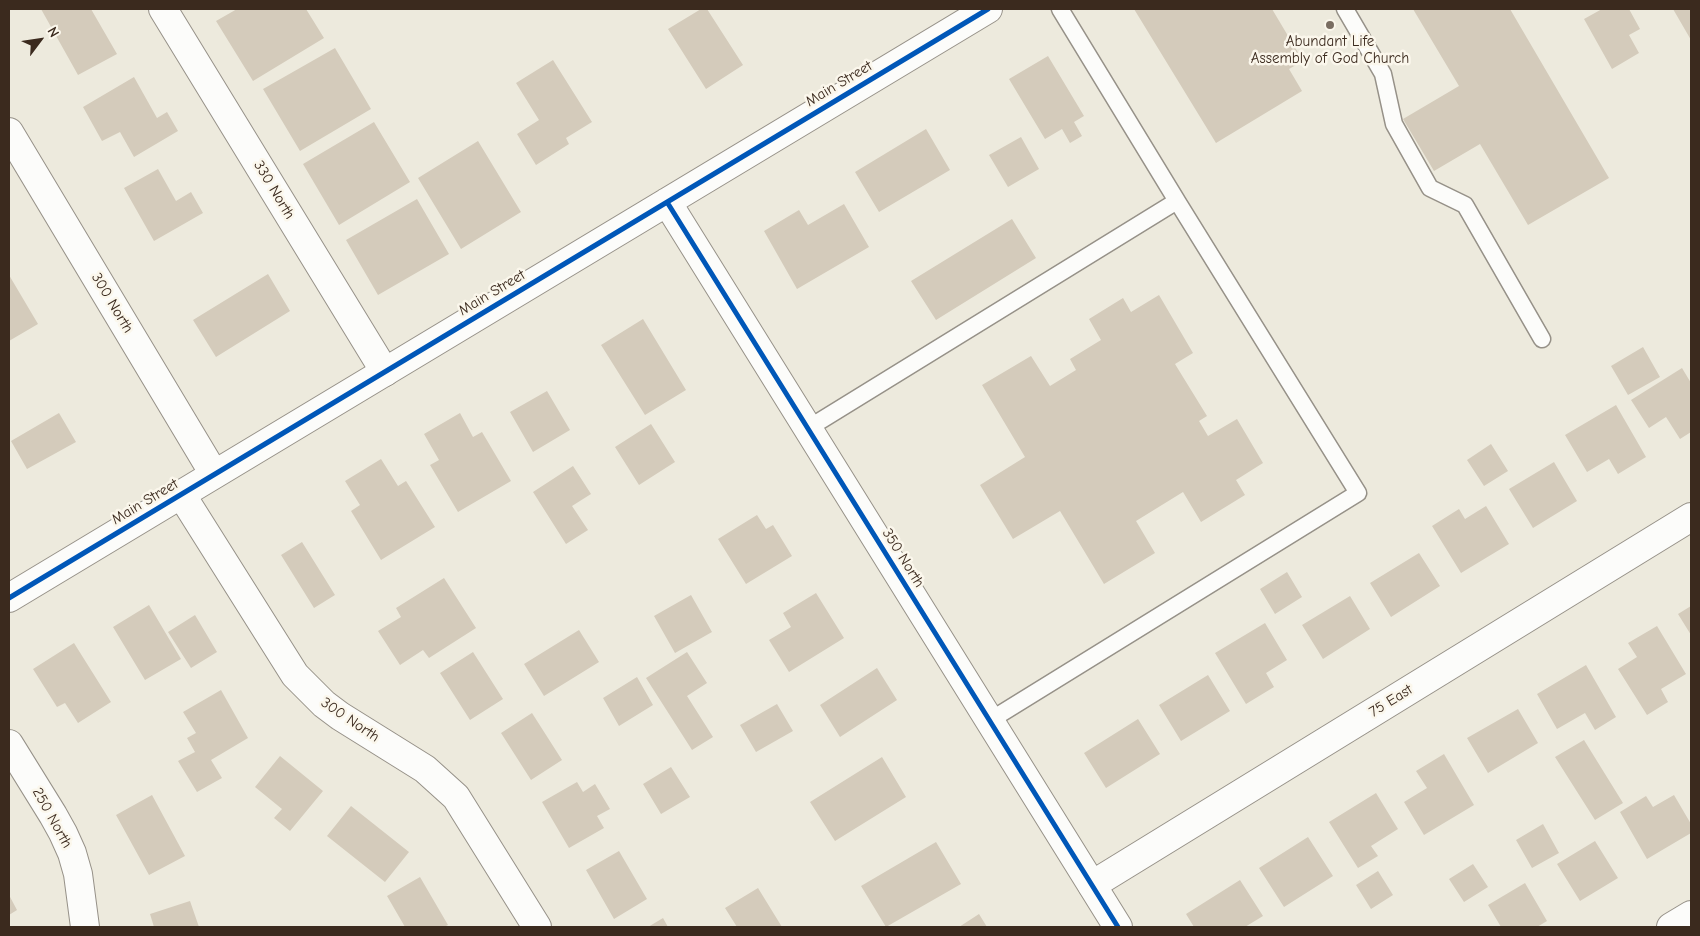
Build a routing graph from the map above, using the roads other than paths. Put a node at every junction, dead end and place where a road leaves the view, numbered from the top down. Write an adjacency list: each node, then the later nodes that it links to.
1 (164, 9): 9 (street, 330 North)
2 (988, 9): 7 (street, Main Street)
3 (1060, 9): 6 (lane)
4 (1345, 9): 8 (lane)
5 (9, 132): 11 (street, 300 North)
6 (1177, 201): 10 (lane); 15 (lane)
7 (667, 202): 9 (street, Main Street); 10 (street, 350 North)
8 (1542, 339)
9 (385, 372): 11 (street, Main Street)
10 (808, 429): 15 (street, 350 North)
11 (214, 474): 12 (street, Main Street)
12 (182, 494): 14 (street, Main Street); 20 (street, 300 North)
13 (1691, 517): 17 (street, 75 East)
14 (9, 598)
15 (989, 721): 17 (street, 350 North)
16 (9, 744): 19 (street, 250 North)
17 (1092, 885): 21 (street, 350 North)
18 (1691, 915): 22 (street)
19 (84, 927)
20 (537, 927)
21 (1118, 927)
22 (1672, 927)

